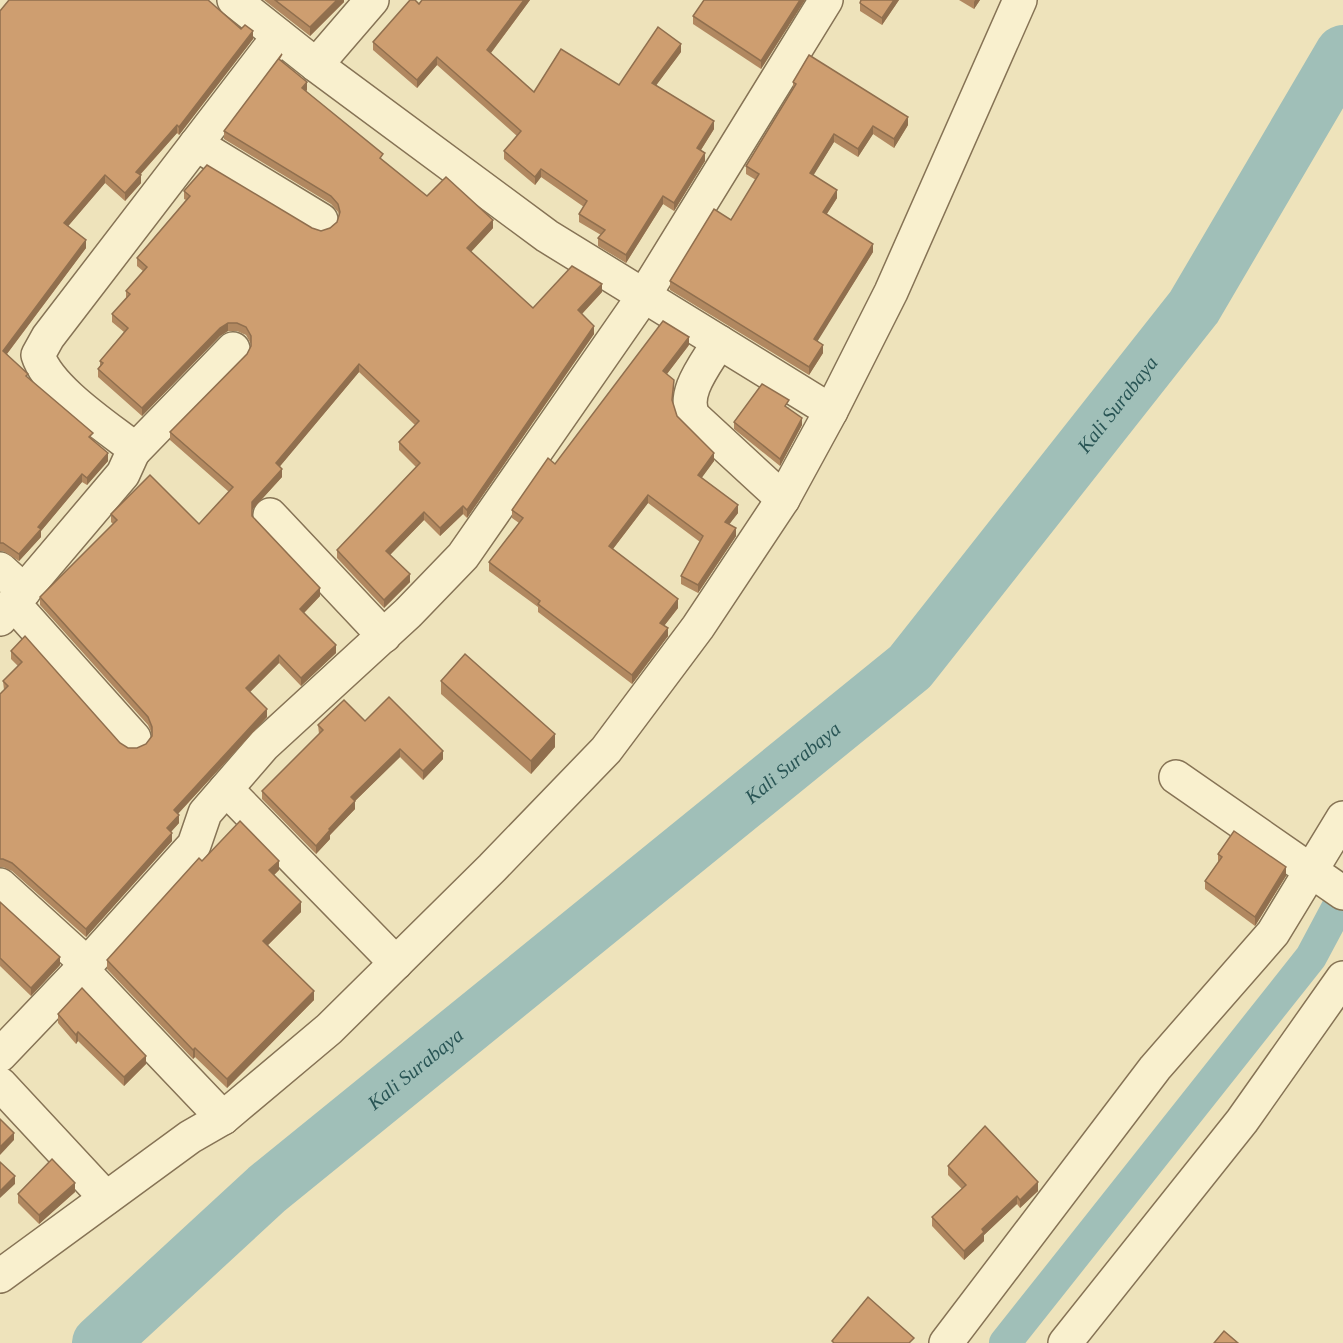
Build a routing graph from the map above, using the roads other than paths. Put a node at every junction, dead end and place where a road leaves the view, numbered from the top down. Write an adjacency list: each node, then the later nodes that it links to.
1 (234, 0): 5 (street)
2 (372, 0): 6 (street)
3 (826, 0): 9 (street)
4 (1020, 0): 12 (street)
5 (279, 36): 6 (street); 7 (street)
6 (316, 65): 9 (street)
7 (196, 144): 8 (street); 13 (street)
8 (321, 220)
9 (643, 297): 10 (street); 18 (street)
10 (718, 342): 12 (street); 14 (street)
11 (233, 349): 13 (street)
12 (831, 411): 14 (street)
13 (133, 452): 17 (street)
14 (783, 499): 25 (street)
15 (270, 515): 18 (street)
16 (0, 569): 17 (street)
17 (12, 604): 19 (street)
18 (384, 636): 21 (street)
19 (134, 738)
20 (1176, 777): 23 (street)
21 (226, 789): 25 (street); 26 (street)
22 (1343, 818): 23 (street)
23 (1325, 880): 34 (street)
24 (0, 885): 26 (street)
25 (396, 963): 30 (street)
26 (84, 967): 28 (street); 30 (street)
27 (1341, 985): 33 (street)
28 (0, 1055)
29 (0, 1084): 31 (street)
30 (223, 1118): 31 (street)
31 (106, 1198): 32 (street)
32 (0, 1276)
33 (1076, 1339)
34 (946, 1343)

